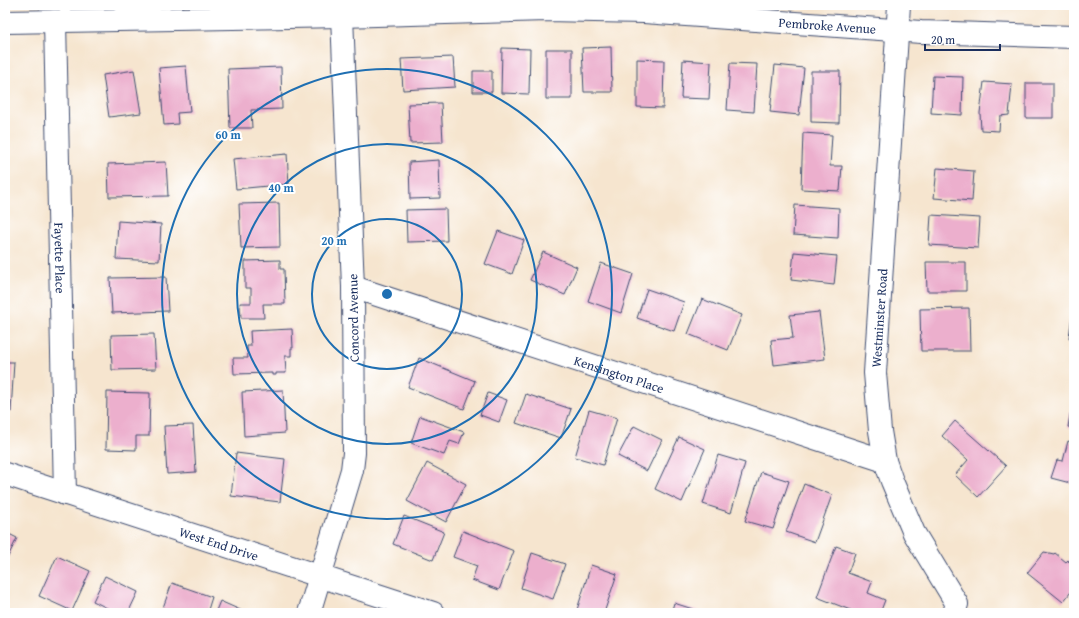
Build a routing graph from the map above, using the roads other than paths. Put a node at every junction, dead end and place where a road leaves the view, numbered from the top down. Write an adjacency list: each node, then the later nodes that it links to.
1 (899, 5): 6 (street, Westminster Road)
2 (644, 9): 3 (street, Pembroke Avenue); 6 (street, Pembroke Avenue)
3 (342, 16): 4 (street, Pembroke Avenue); 8 (street, Concord Avenue)
4 (55, 21): 5 (street, Pembroke Avenue); 11 (street, Fayette Place)
5 (5, 22)
6 (897, 30): 7 (street, Pembroke Avenue); 9 (street, Westminster Road)
7 (1074, 37)
8 (353, 287): 9 (street, Kensington Place); 12 (street, Concord Avenue)
9 (885, 461): 13 (street, Westminster Road)
10 (5, 474): 11 (street, West End Drive)
11 (65, 494): 12 (street, West End Drive)
12 (321, 577): 14 (street, Concord Avenue); 15 (street, West End Drive)
13 (960, 610)
14 (309, 613)
15 (433, 613)

